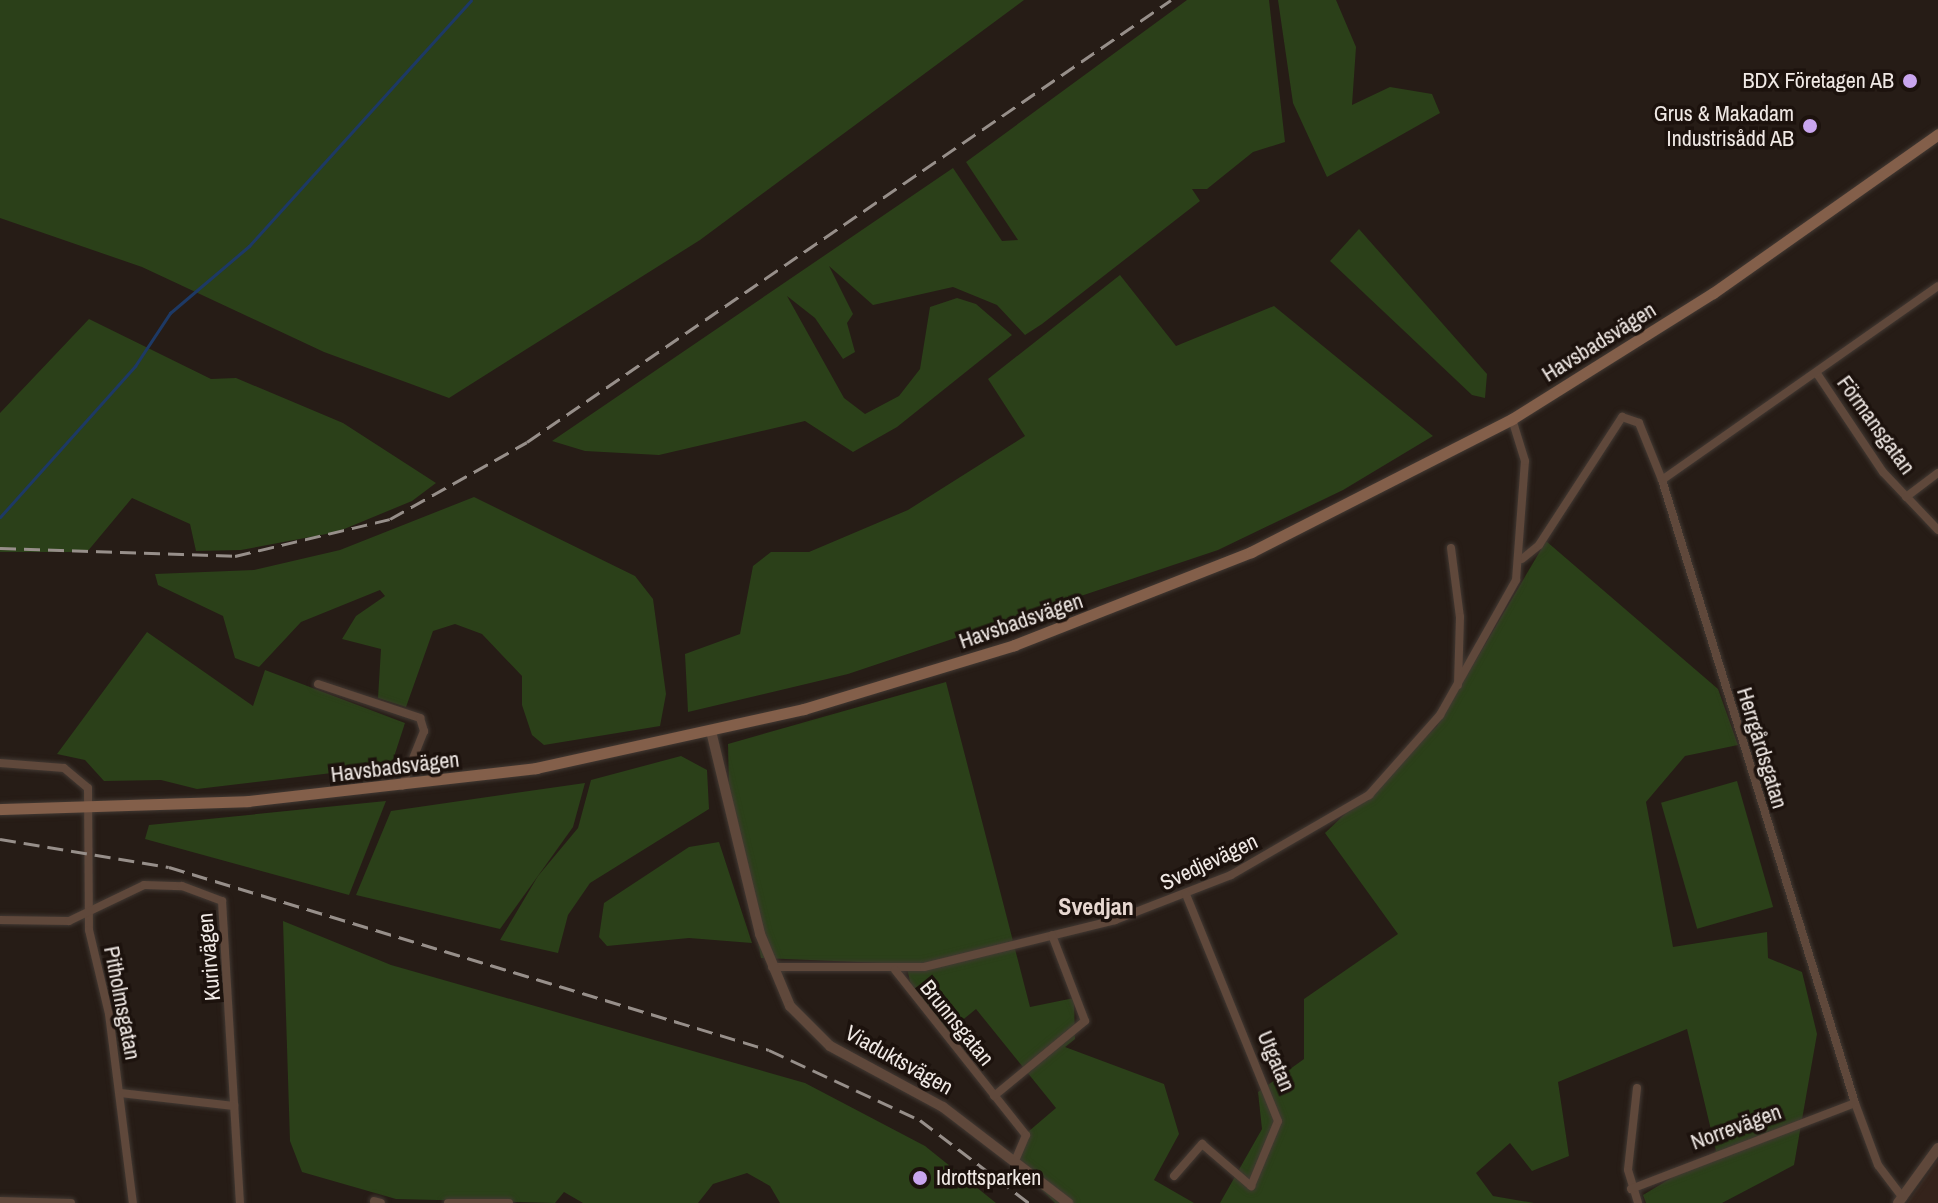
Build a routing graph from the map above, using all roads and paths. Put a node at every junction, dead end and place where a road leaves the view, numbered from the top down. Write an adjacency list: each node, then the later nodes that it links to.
1 (1938, 134): 4 (main road, Havsbadsvägen)
2 (1938, 286): 3 (street)
3 (1818, 375): 6 (street); 7 (street, Förmansgatan)
4 (1512, 419): 10 (street, Svedjevägen); 13 (main road, Havsbadsvägen)
5 (1938, 473): 7 (street)
6 (1662, 480): 10 (street, Svedjevägen); 27 (street, Herrgårdsgatan)
7 (1906, 497): 8 (street, Förmansgatan)
8 (1938, 530)
9 (1451, 548): 12 (street)
10 (1522, 559): 12 (street, Svedjevägen)
11 (318, 684): 15 (street)
12 (1458, 686): 18 (street, Svedjevägen)
13 (711, 731): 15 (main road, Havsbadsvägen); 22 (street, Viaduktsvägen)
14 (0, 763): 17 (street)
15 (402, 787): 17 (main road, Havsbadsvägen)
16 (0, 809): 17 (main road, Havsbadsvägen)
17 (89, 809): 19 (street, Pitholmsgatan)
18 (1186, 894): 21 (street, Svedjevägen); 31 (street, Utgatan)
19 (88, 914): 20 (street); 25 (street, Pitholmsgatan); 28 (street, Kurirvägen)
20 (0, 920)
21 (1052, 935): 23 (street, Svedjevägen); 26 (street, Brunnsgatan)
22 (771, 967): 23 (street, Svedjevägen); 30 (street, Viaduktsvägen)
23 (895, 970): 26 (street, Brunnsgatan)
24 (1637, 1088): 32 (street)
25 (120, 1093): 28 (street); 36 (street, Pitholmsgatan)
26 (994, 1096): 30 (street, Brunnsgatan)
27 (1855, 1103): 32 (street, Norrevägen); 33 (street, Herrgårdsgatan)
28 (234, 1106): 37 (street, Kurirvägen)
29 (1938, 1148): 33 (street)
30 (1016, 1158): 40 (street, Viaduktsvägen)
31 (1174, 1176)
32 (1631, 1189): 41 (street)
33 (1901, 1200)
34 (0, 1201): 35 (street)
35 (71, 1203)
36 (133, 1203)
37 (240, 1203)
38 (448, 1203): 39 (street)
39 (509, 1203)
40 (1068, 1203)
41 (1638, 1203)

